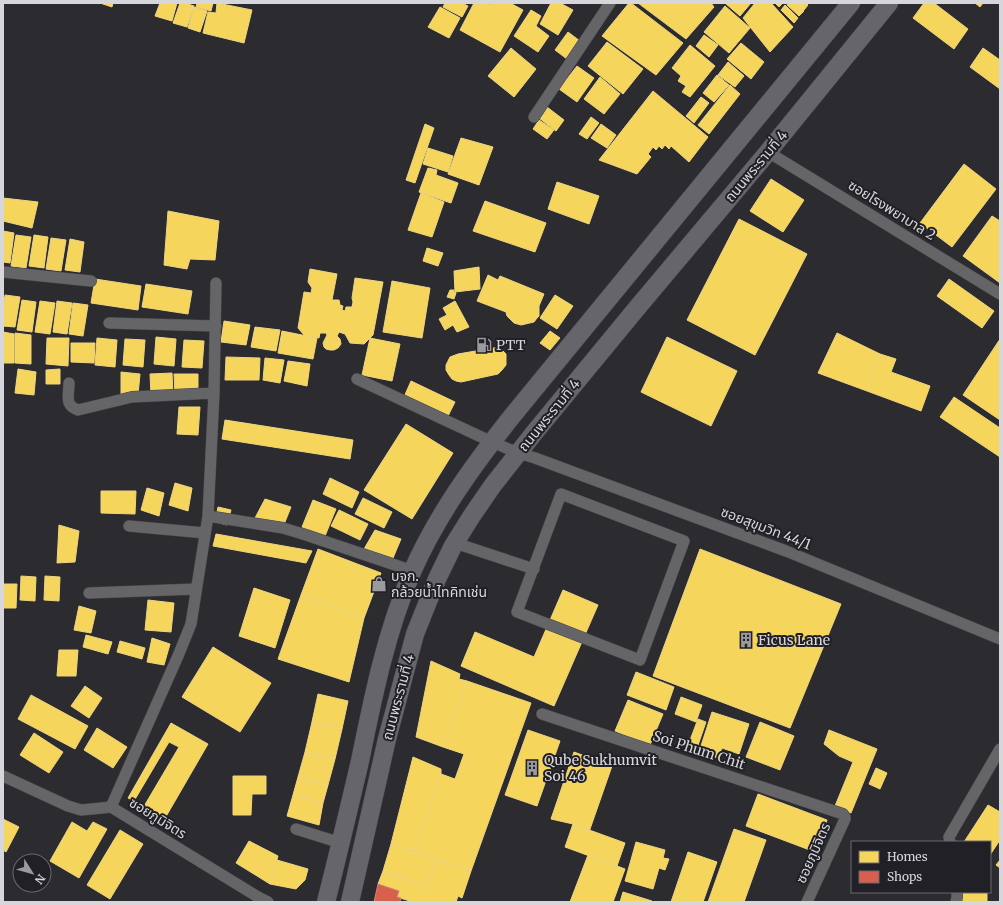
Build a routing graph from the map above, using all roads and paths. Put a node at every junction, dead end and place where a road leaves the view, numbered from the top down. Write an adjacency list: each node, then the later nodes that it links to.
1 (610, 3): 4 (street)
2 (851, 3): 15 (main road, ถนนพระรามที่ 4)
3 (889, 3): 5 (main road, ถนนพระรามที่ 4)
4 (534, 117)
5 (768, 152): 9 (street, ซอยโรงพยาบาล 2); 16 (main road, ถนนพระรามที่ 4)
6 (3, 272): 7 (street)
7 (91, 281)
8 (216, 283): 11 (street)
9 (1000, 294)
10 (109, 323): 11 (street)
11 (216, 326): 14 (street)
12 (357, 379): 15 (street, ซอยสุขุมวิท 44/1)
13 (70, 383): 14 (street)
14 (214, 393): 17 (street)
15 (492, 442): 16 (street, ซอยสุขุมวิท 44/1); 22 (main road, ถนนพระรามที่ 4)
16 (518, 453): 20 (main road, ถนนพระรามที่ 4); 25 (street, ซอยสุขุมวิท 44/1)
17 (208, 516): 19 (street); 22 (street)
18 (129, 526): 19 (street)
19 (205, 533): 23 (street)
20 (455, 543): 21 (street); 36 (main road, ถนนพระรามที่ 4)
21 (534, 569): 21 (street)
22 (412, 571): 33 (main road, ถนนพระรามที่ 4)
23 (196, 589): 24 (street); 29 (street)
24 (89, 593)
25 (1000, 639)
26 (542, 714): 30 (street, Soi Phum Chit)
27 (1000, 749): 32 (street)
28 (3, 776): 29 (street, ซอยภูมิจิตร)
29 (112, 807): 34 (street, ซอยภูมิจิตร)
30 (845, 817): 37 (street, ซอยภูมิจิตร)
31 (296, 829): 33 (street)
32 (950, 841)
33 (341, 843): 35 (main road, ถนนพระรามที่ 4)
34 (268, 902)
35 (326, 902)
36 (350, 902)
37 (807, 902)

